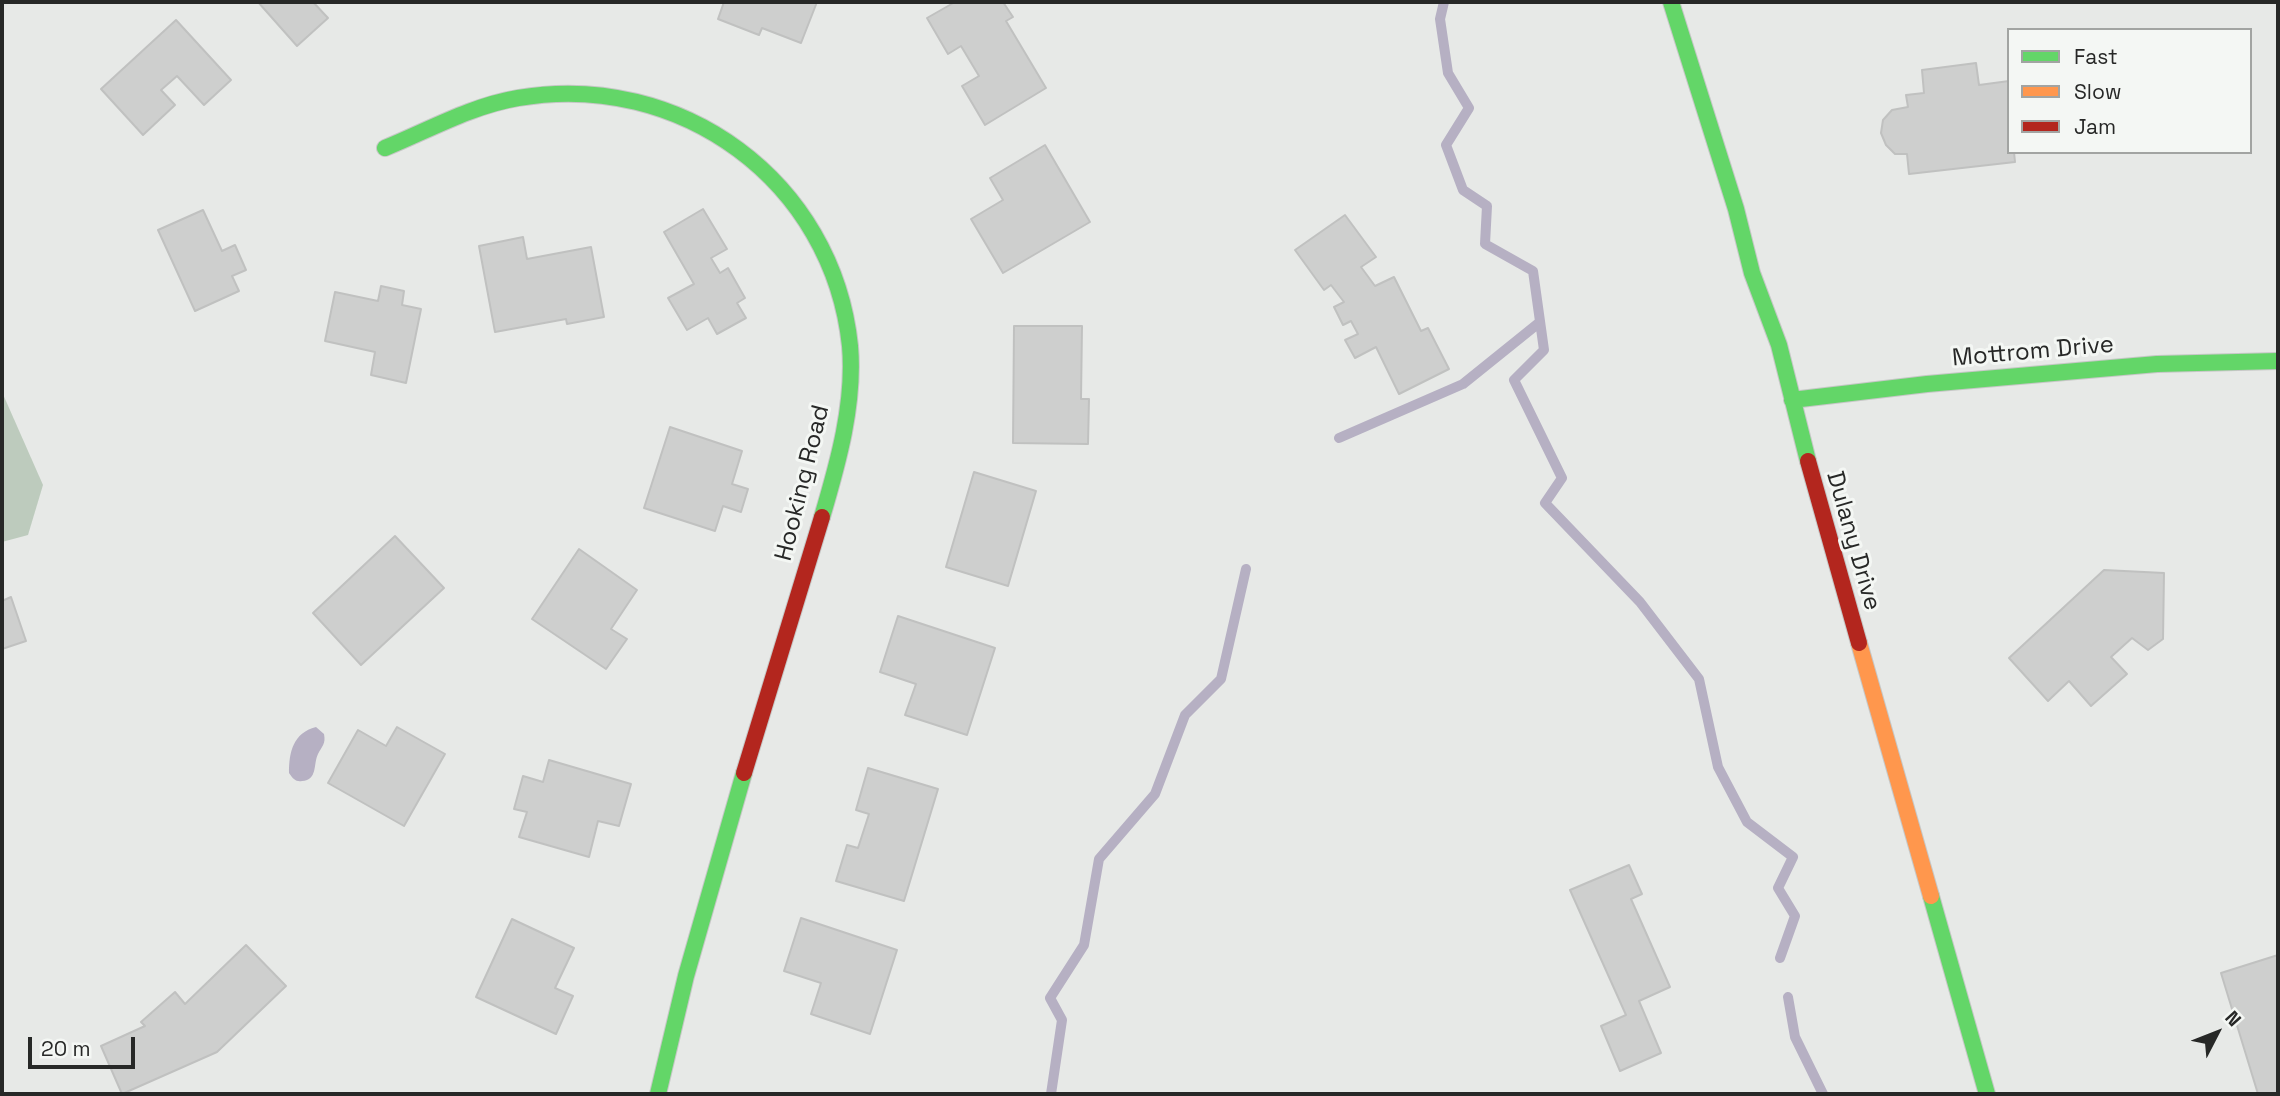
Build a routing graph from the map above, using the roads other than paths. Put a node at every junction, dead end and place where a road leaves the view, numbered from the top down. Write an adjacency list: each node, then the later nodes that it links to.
1 (1671, 2): 4 (street, Dulany Drive)
2 (385, 148): 5 (street, Hooking Road)
3 (2278, 361): 4 (street, Mottrom Drive)
4 (1792, 400): 6 (street, Dulany Drive)
5 (658, 1094)
6 (1987, 1094)

